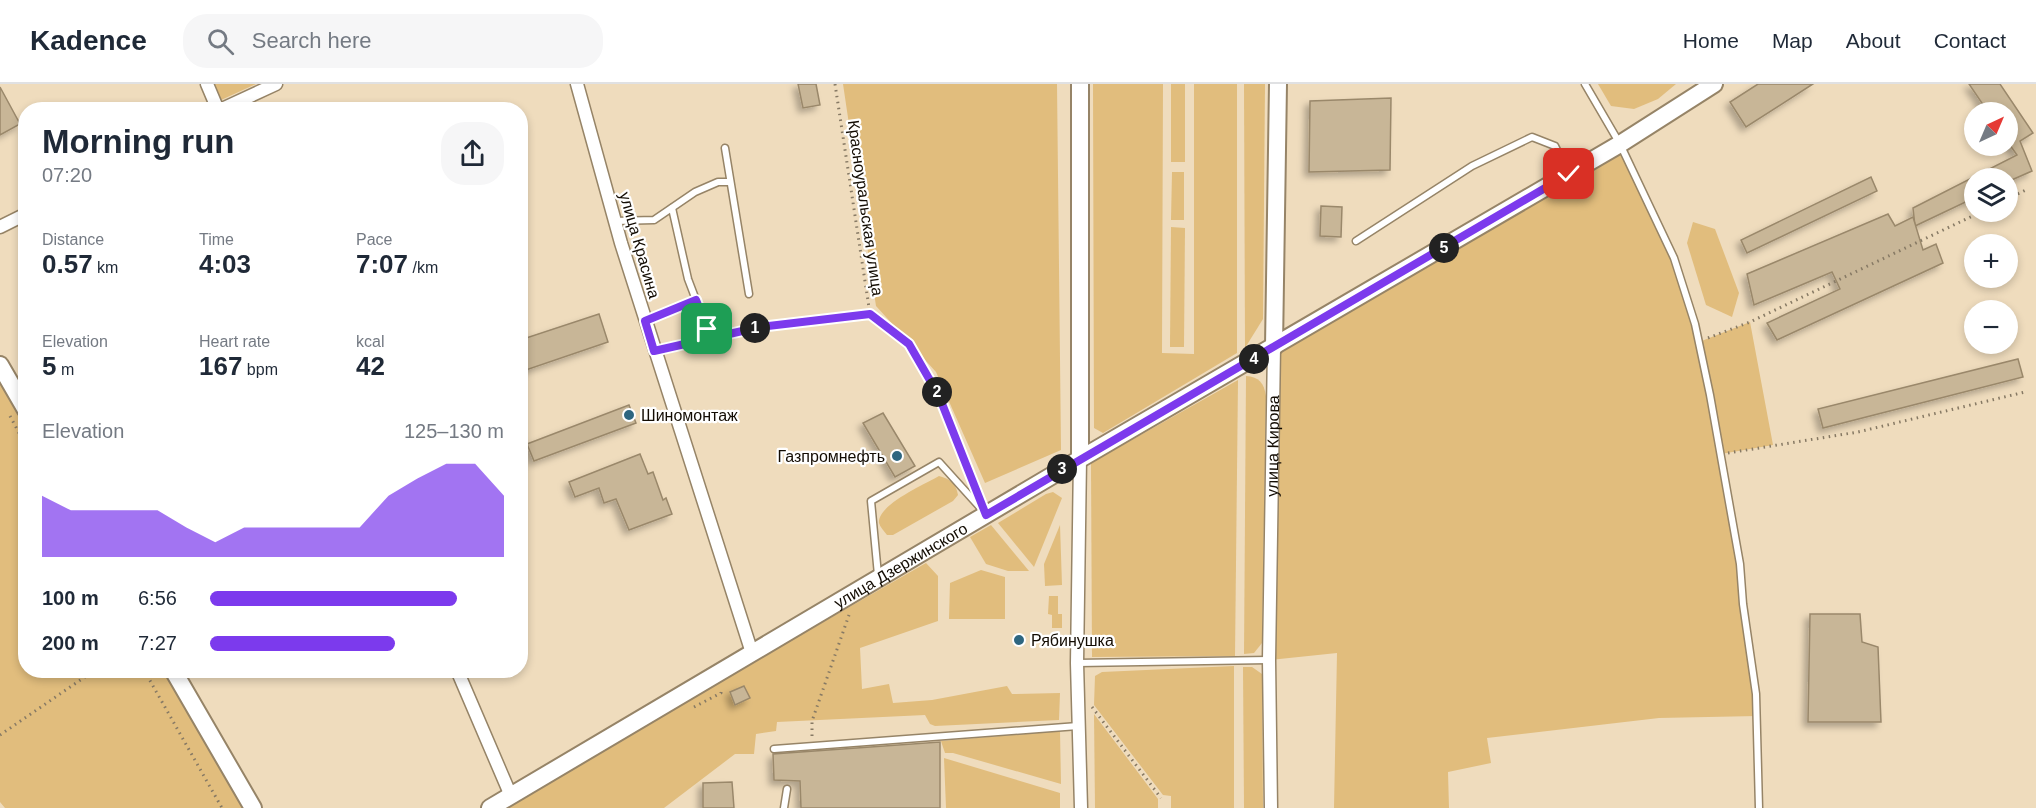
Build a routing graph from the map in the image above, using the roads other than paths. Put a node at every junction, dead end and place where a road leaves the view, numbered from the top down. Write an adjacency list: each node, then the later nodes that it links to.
1 (207, 84): 8 (street)
2 (276, 84): 9 (street)
3 (577, 84): 16 (street, улица Красина)
4 (1080, 84): 26 (street)
5 (1278, 84): 23 (street, улица Кирова)
6 (1585, 84): 10 (lane)
7 (1713, 84): 10 (street, улица Дзержинского)
8 (215, 102)
9 (237, 102)
10 (1620, 144): 12 (street, улица Дзержинского); 43 (lane)
11 (725, 148): 13 (lane)
12 (1569, 174): 18 (lane); 23 (street, улица Дзержинского)
13 (730, 182): 14 (lane); 19 (lane)
14 (672, 208): 16 (lane); 20 (lane)
15 (18, 218): 17 (street)
16 (615, 222): 21 (street, улица Красина)
17 (0, 227)
18 (1356, 241)
19 (749, 294)
20 (696, 300): 21 (lane); 22 (lane)
21 (645, 321): 29 (street, улица Красина)
22 (707, 329)
23 (1274, 347): 26 (street, улица Дзержинского); 30 (street, улица Кирова)
24 (0, 365): 25 (street)
25 (18, 396)
26 (1080, 459): 27 (street, улица Дзержинского); 31 (street)
27 (986, 515): 28 (street, улица Дзержинского); 28 (lane)
28 (878, 579): 29 (street, улица Дзержинского)
29 (752, 654): 37 (street, улица Дзержинского)
30 (1269, 660): 31 (lane); 42 (street, улица Кирова)
31 (1077, 663): 34 (street)
32 (178, 678): 38 (street)
33 (460, 678): 37 (street)
34 (1079, 726): 35 (lane); 41 (street)
35 (774, 749)
36 (787, 789): 40 (lane)
37 (511, 796): 39 (street, улица Дзержинского)
38 (253, 808)
39 (490, 808)
40 (784, 808)
41 (1081, 808)
42 (1271, 808)
43 (1759, 808)

